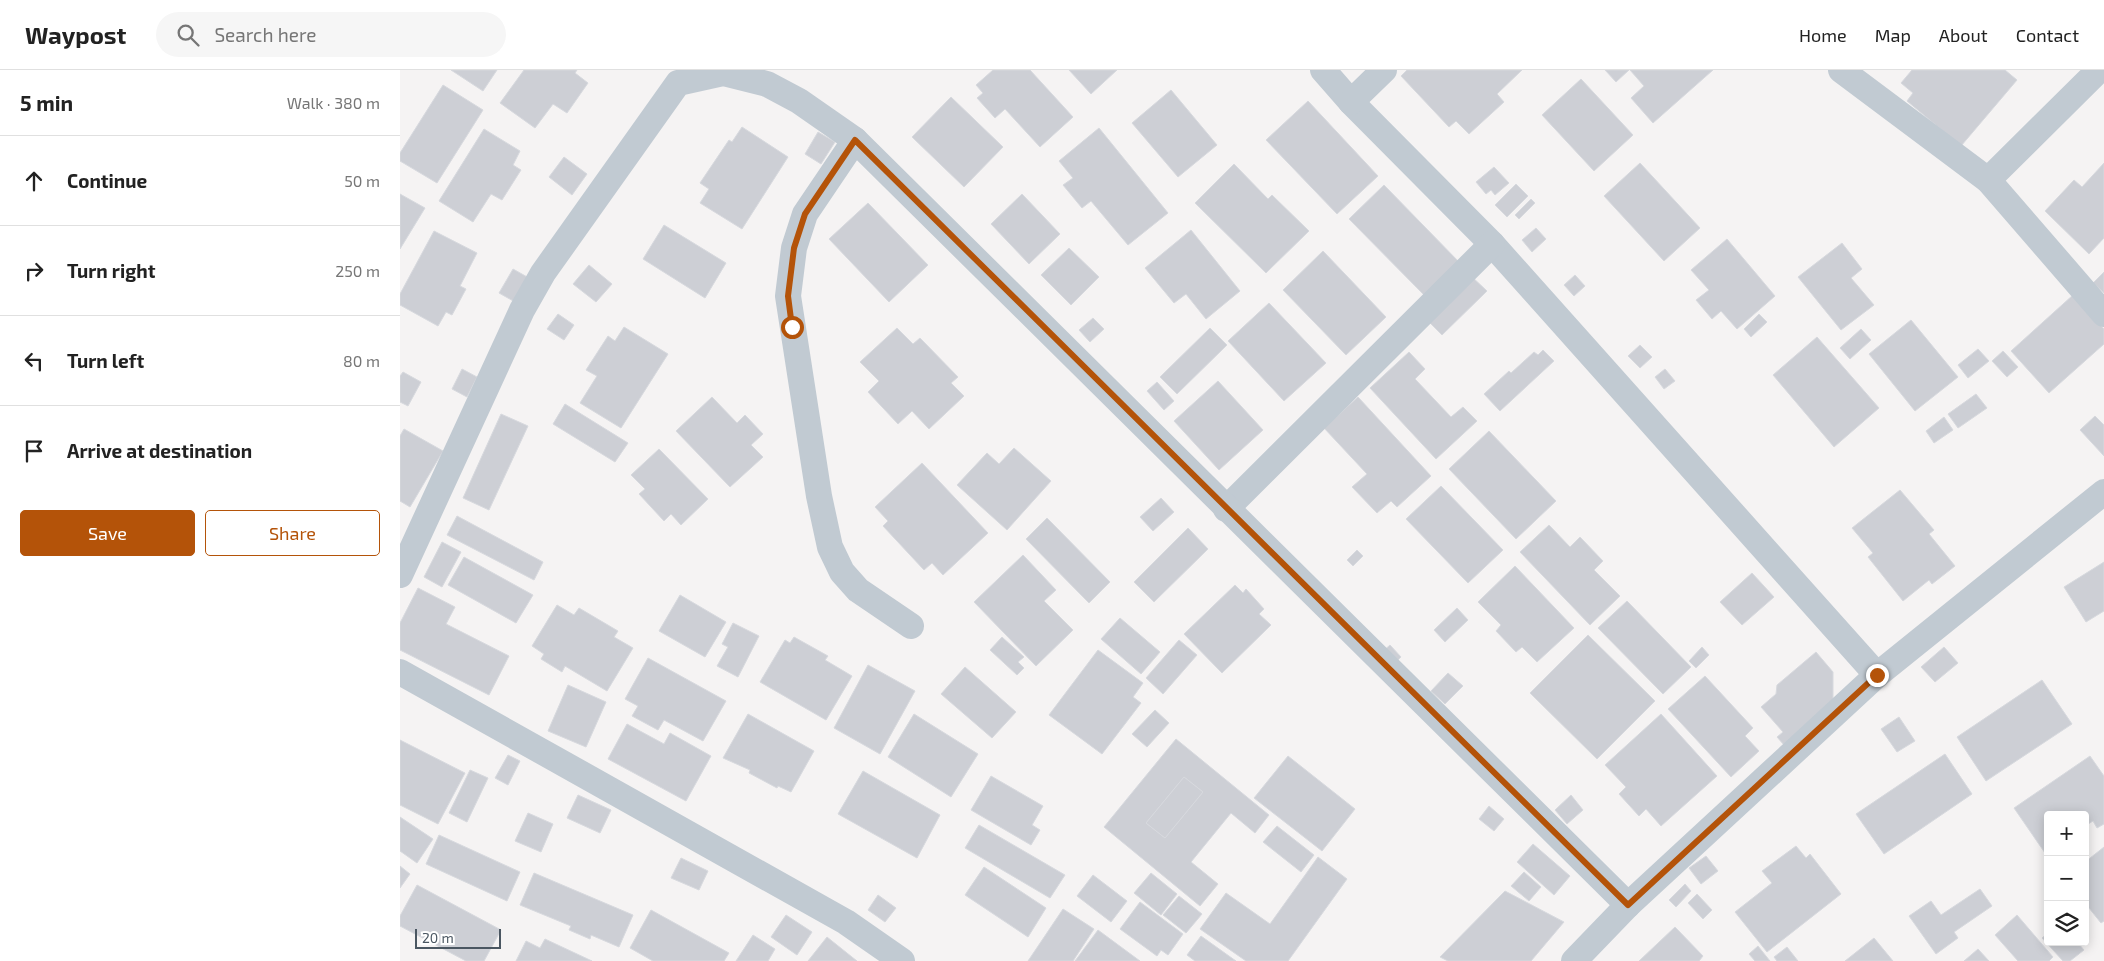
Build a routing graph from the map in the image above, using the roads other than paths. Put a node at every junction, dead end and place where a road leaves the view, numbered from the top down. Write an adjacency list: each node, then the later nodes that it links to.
1 (1323, 70): 6 (street)
2 (1384, 70): 6 (street)
3 (1841, 70): 8 (street)
4 (2099, 70): 8 (street)
5 (669, 77): 7 (street); 13 (street)
6 (1351, 102): 9 (street)
7 (855, 140): 12 (street); 14 (street)
8 (1988, 180): 10 (street)
9 (1492, 244): 12 (street); 16 (street)
10 (2104, 314)
11 (2104, 492): 16 (street)
12 (1226, 509): 17 (street)
13 (400, 575)
14 (911, 626)
15 (400, 672): 18 (street)
16 (1877, 675): 17 (street)
17 (1628, 905): 19 (street)
18 (902, 961)
19 (1574, 961)

